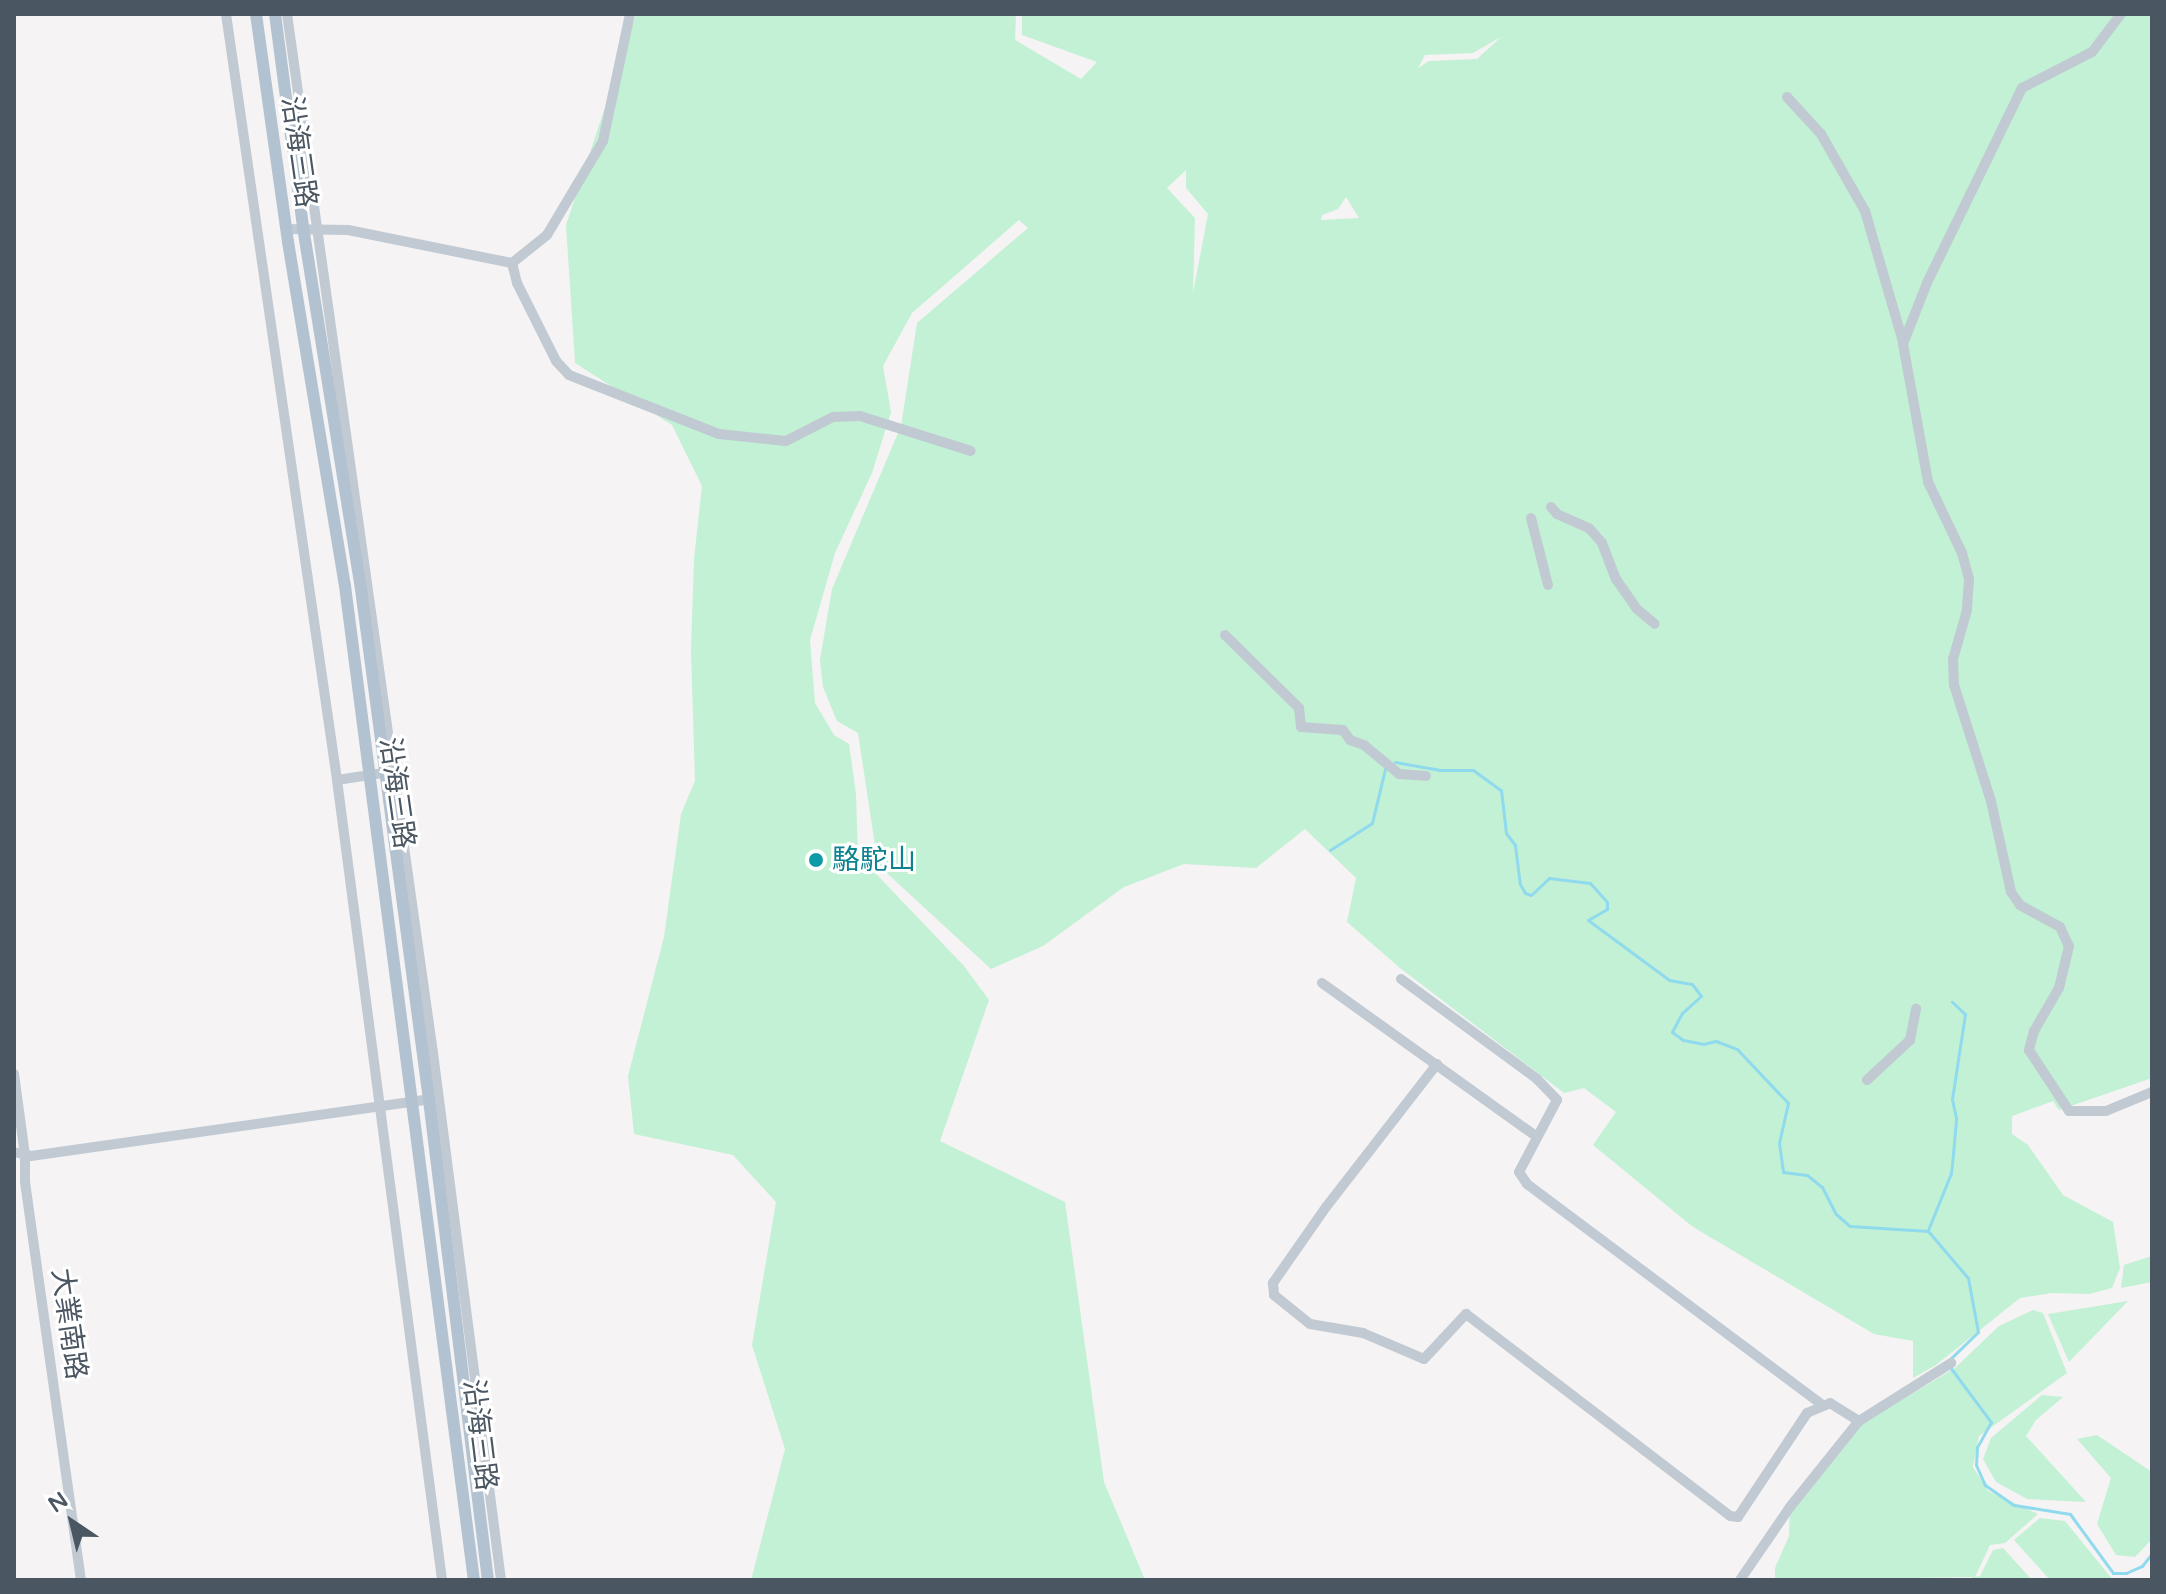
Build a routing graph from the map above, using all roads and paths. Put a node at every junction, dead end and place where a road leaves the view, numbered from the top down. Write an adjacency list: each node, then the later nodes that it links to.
1 (226, 14): 22 (street, 沿海三路)
2 (256, 14): 10 (main road, 沿海三路)
3 (275, 14): 8 (main road, 沿海三路)
4 (287, 14): 9 (street, 沿海三路)
5 (630, 14): 11 (street)
6 (2121, 14): 12 (street)
7 (1787, 97): 12 (street)
8 (303, 227): 9 (street); 10 (street); 19 (main road, 沿海三路)
9 (317, 227): 11 (street); 19 (street, 沿海三路)
10 (286, 229): 20 (main road, 沿海三路)
11 (512, 263): 13 (street)
12 (1903, 344): 31 (street)
13 (971, 451)
14 (1551, 507): 17 (street)
15 (1531, 518): 16 (street)
16 (1548, 585)
17 (1655, 624)
18 (1225, 635): 21 (street)
19 (390, 772): 20 (street); 23 (main road, 沿海三路)
20 (370, 775): 22 (street); 24 (main road, 沿海三路)
21 (1426, 776)
22 (337, 780): 34 (street, 沿海三路)
23 (408, 906): 24 (street); 32 (main road, 沿海三路)
24 (388, 908): 33 (main road, 沿海三路)
25 (1401, 979): 35 (street)
26 (1322, 983): 28 (street)
27 (1916, 1009): 30 (street)
28 (1437, 1064): 35 (street); 44 (street)
29 (14, 1074): 36 (street, 大業南路)
30 (1867, 1080)
31 (2152, 1092)
32 (434, 1098): 33 (street); 37 (main road, 沿海三路)
33 (414, 1102): 34 (street); 38 (main road, 沿海三路)
34 (380, 1108): 36 (street); 51 (street, 沿海三路)
35 (1537, 1137): 44 (street)
36 (20, 1154): 50 (street, 大業南路)
37 (443, 1168): 38 (street); 39 (main road, 沿海三路)
38 (423, 1172): 40 (main road, 沿海三路)
39 (458, 1290): 40 (street); 42 (main road, 沿海三路)
40 (438, 1293): 43 (main road, 沿海三路)
41 (1947, 1366): 45 (street)
42 (471, 1393): 43 (street); 46 (main road, 沿海三路)
43 (451, 1396): 47 (main road, 沿海三路)
44 (1822, 1405): 45 (street)
45 (1859, 1421): 54 (street)
46 (481, 1475): 47 (street); 48 (main road, 沿海三路)
47 (461, 1477): 49 (main road, 沿海三路)
48 (492, 1564): 49 (street); 52 (main road, 沿海三路); 53 (street, 沿海三路)
49 (473, 1573)
50 (81, 1580)
51 (442, 1580)
52 (488, 1580)
53 (501, 1580)
54 (1740, 1580)

